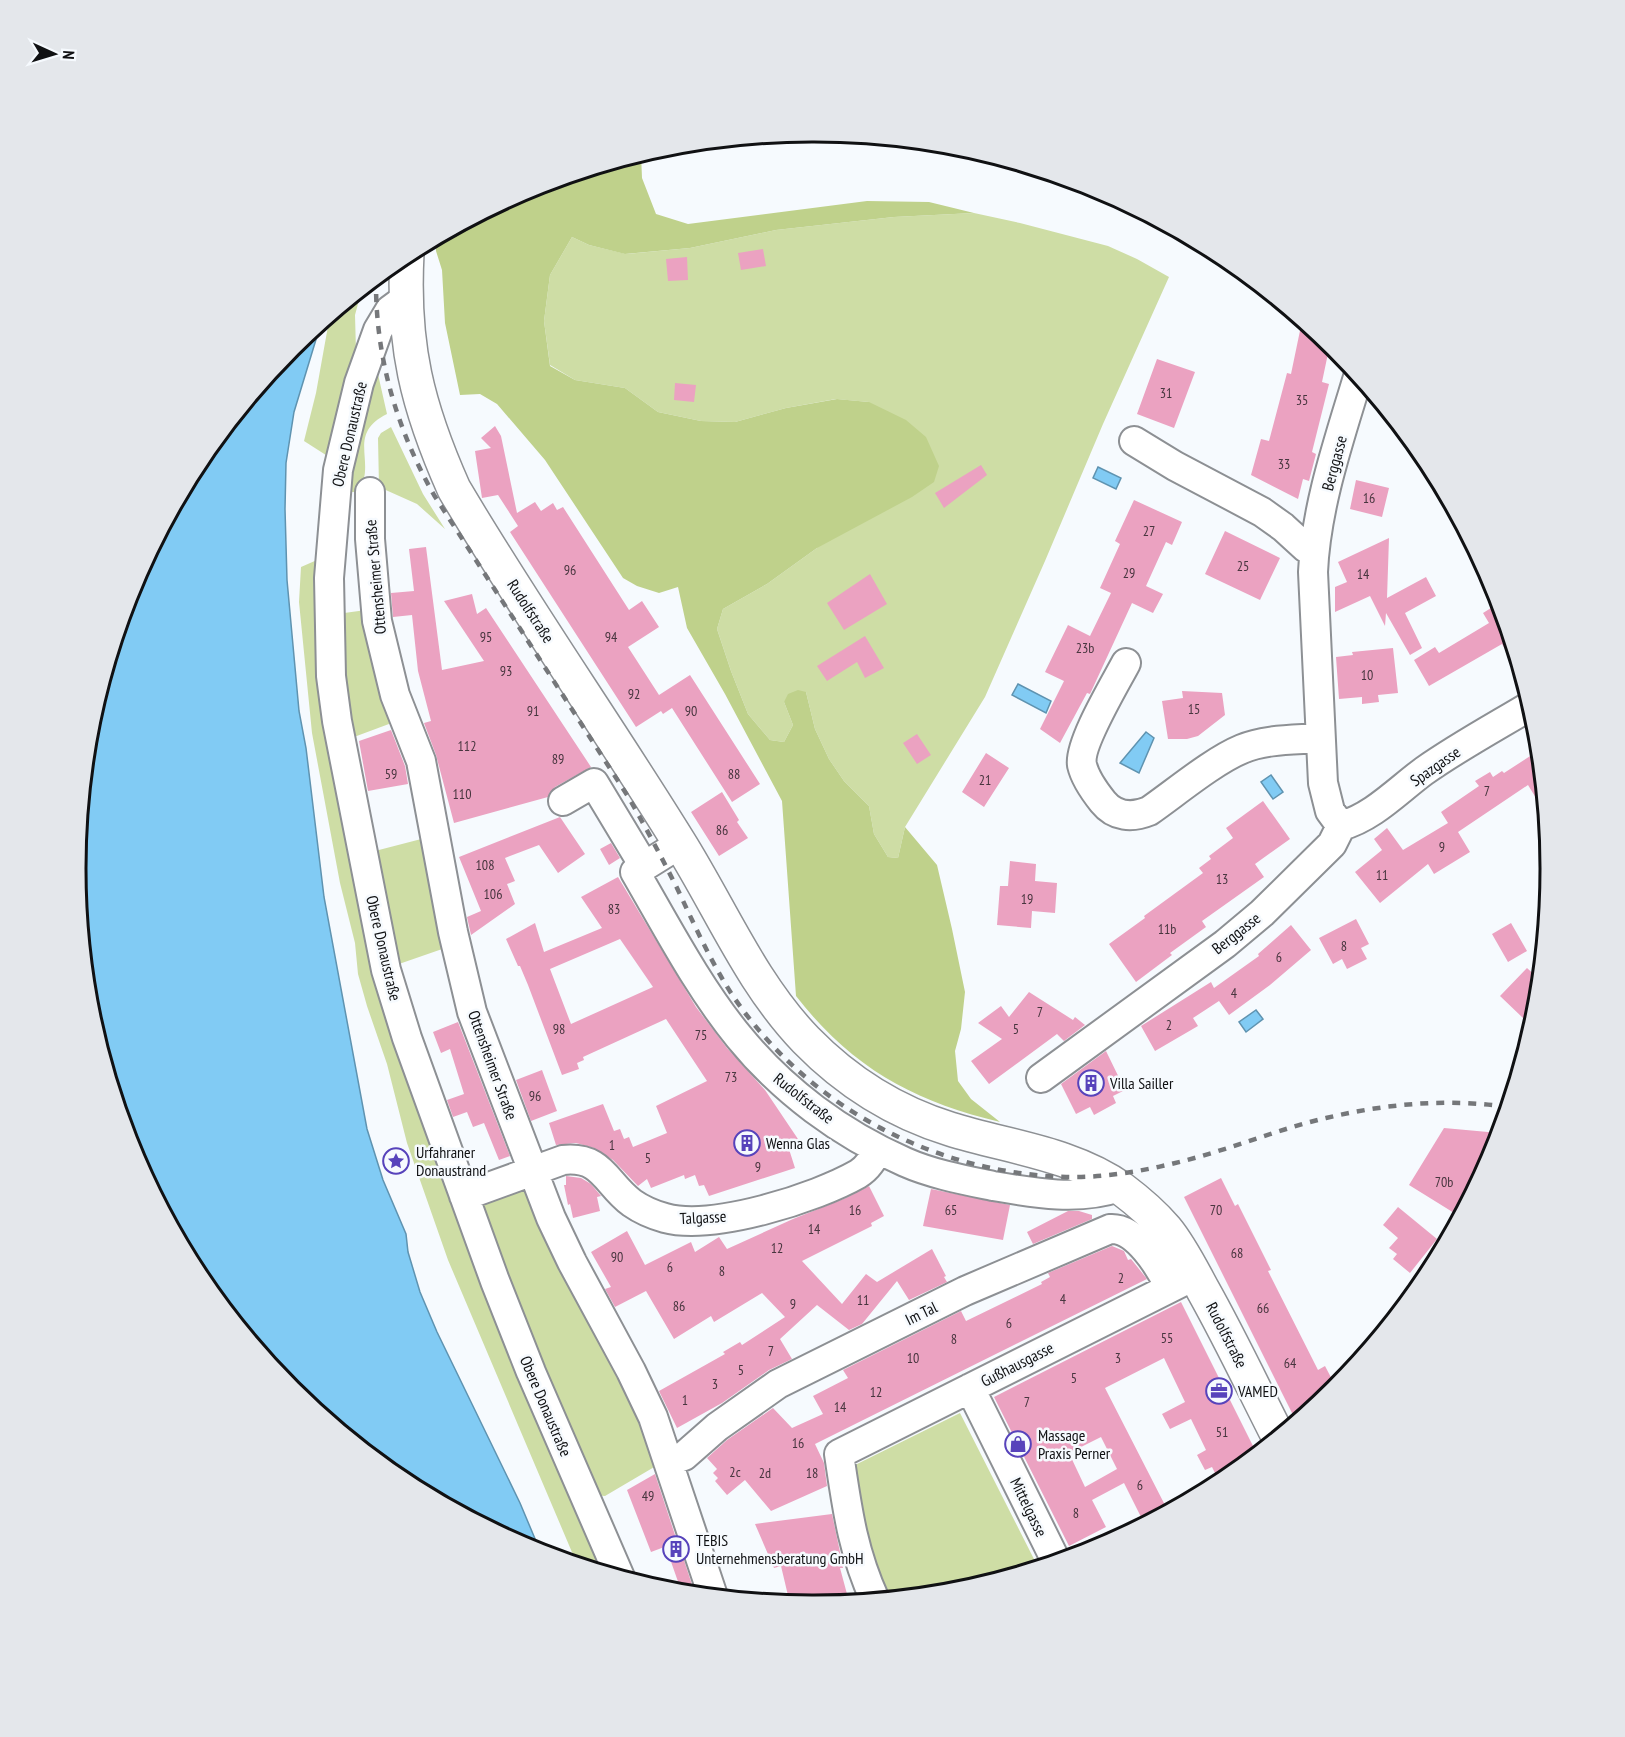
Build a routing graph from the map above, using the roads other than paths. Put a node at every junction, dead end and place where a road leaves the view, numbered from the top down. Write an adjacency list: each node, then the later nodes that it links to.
1 (406, 266): 2 (main road, Rudolfstraße)
2 (405, 299): 5 (street, Obere Donaustraße); 12 (main road, Rudolfstraße)
3 (1356, 385): 6 (street, Berggasse)
4 (1134, 441): 6 (street)
5 (334, 502): 16 (street, Ottensheimer Straße); 18 (street, Obere Donaustraße)
6 (1314, 550): 9 (street, Berggasse)
7 (1126, 663): 9 (street)
8 (1522, 711): 11 (street, Spazgasse)
9 (1320, 738): 11 (street, Berggasse)
10 (563, 801): 13 (street)
11 (1341, 826): 14 (street, Berggasse)
12 (681, 844): 13 (street); 17 (main road, Rudolfstraße)
13 (644, 866): 15 (street, Rudolfstraße)
14 (1041, 1078)
15 (878, 1149): 16 (street, Talgasse); 17 (street, Rudolfstraße)
16 (533, 1171): 18 (street, Talgasse); 22 (street, Ottensheimer Straße)
17 (1119, 1187): 19 (main road, Rudolfstraße)
18 (464, 1196): 24 (street, Obere Donaustraße)
19 (1183, 1281): 20 (street, Gußhausgasse); 21 (main road, Rudolfstraße); 22 (street, Im Tal)
20 (970, 1388): 23 (street, Mittelgasse); 26 (street, Gußhausgasse)
21 (1274, 1430)
22 (668, 1462): 25 (street, Ottensheimer Straße)
23 (1052, 1555)
24 (616, 1569)
25 (710, 1588)
26 (872, 1593)

